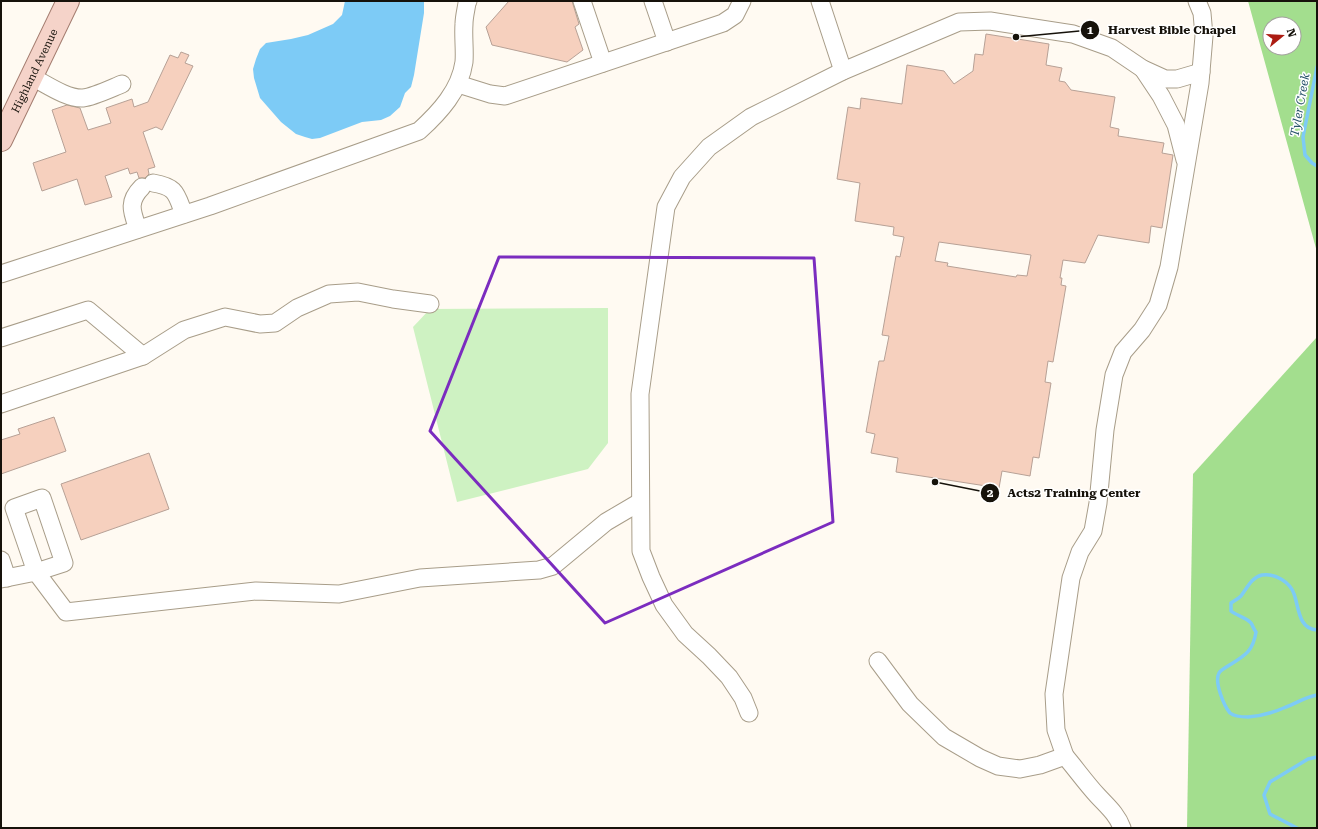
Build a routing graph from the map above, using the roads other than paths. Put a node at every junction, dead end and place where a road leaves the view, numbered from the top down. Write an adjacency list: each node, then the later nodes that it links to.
1 (68, 1): 13 (main road, Highland Avenue)
2 (468, 1): 15 (lane)
3 (582, 1): 9 (lane)
4 (653, 1): 8 (lane)
5 (742, 1): 8 (lane)
6 (820, 1): 11 (lane)
7 (1197, 1): 12 (lane)
8 (667, 42): 9 (lane)
9 (603, 63): 15 (lane)
10 (1143, 69): 11 (lane); 12 (lane); 17 (lane)
11 (843, 71): 25 (lane)
12 (1201, 72): 17 (lane)
13 (32, 77): 14 (lane); 16 (main road, Highland Avenue)
14 (122, 84)
15 (458, 84): 18 (lane)
16 (1, 140)
17 (1186, 168): 30 (lane)
18 (184, 214): 19 (lane); 19 (lane)
19 (138, 229): 20 (lane)
20 (1, 274)
21 (430, 304): 23 (lane)
22 (1, 338): 23 (lane)
23 (143, 356): 24 (lane)
24 (1, 404)
25 (640, 502): 27 (lane); 29 (lane)
26 (1, 560): 27 (lane)
27 (4, 578)
28 (878, 661): 30 (lane)
29 (749, 713)
30 (1065, 756): 31 (lane)
31 (1122, 828)

